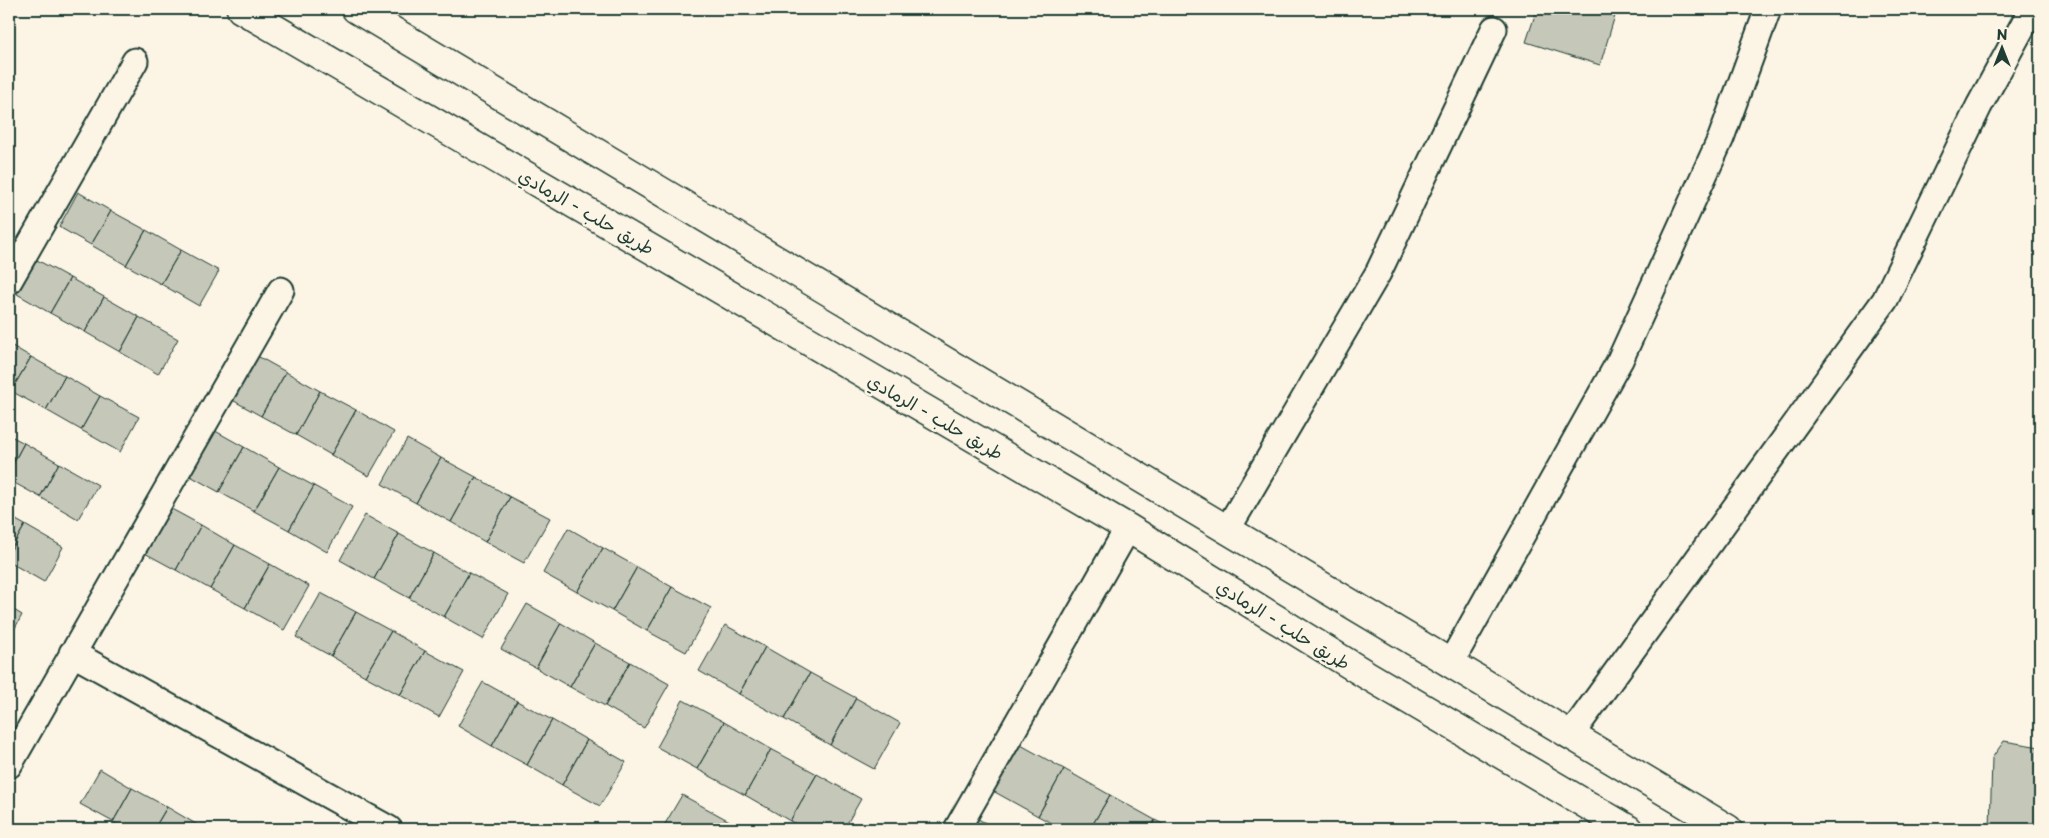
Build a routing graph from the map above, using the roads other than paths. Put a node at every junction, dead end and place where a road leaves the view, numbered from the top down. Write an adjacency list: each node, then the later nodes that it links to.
1 (241, 9): 9 (highway, طريق حلب - الرمادي)
2 (356, 9): 10 (highway)
3 (1768, 9): 12 (street)
4 (2032, 9): 13 (street)
5 (1494, 29): 10 (street)
6 (134, 61): 7 (street)
7 (9, 281)
8 (281, 290): 11 (street)
9 (1128, 528): 16 (street); 17 (highway, طريق حلب - الرمادي)
10 (1227, 530): 12 (highway)
11 (72, 653): 14 (street); 15 (street)
12 (1450, 664): 13 (highway)
13 (1570, 736): 18 (highway)
14 (9, 765)
15 (389, 829)
16 (957, 829)
17 (1628, 829)
18 (1728, 829)

